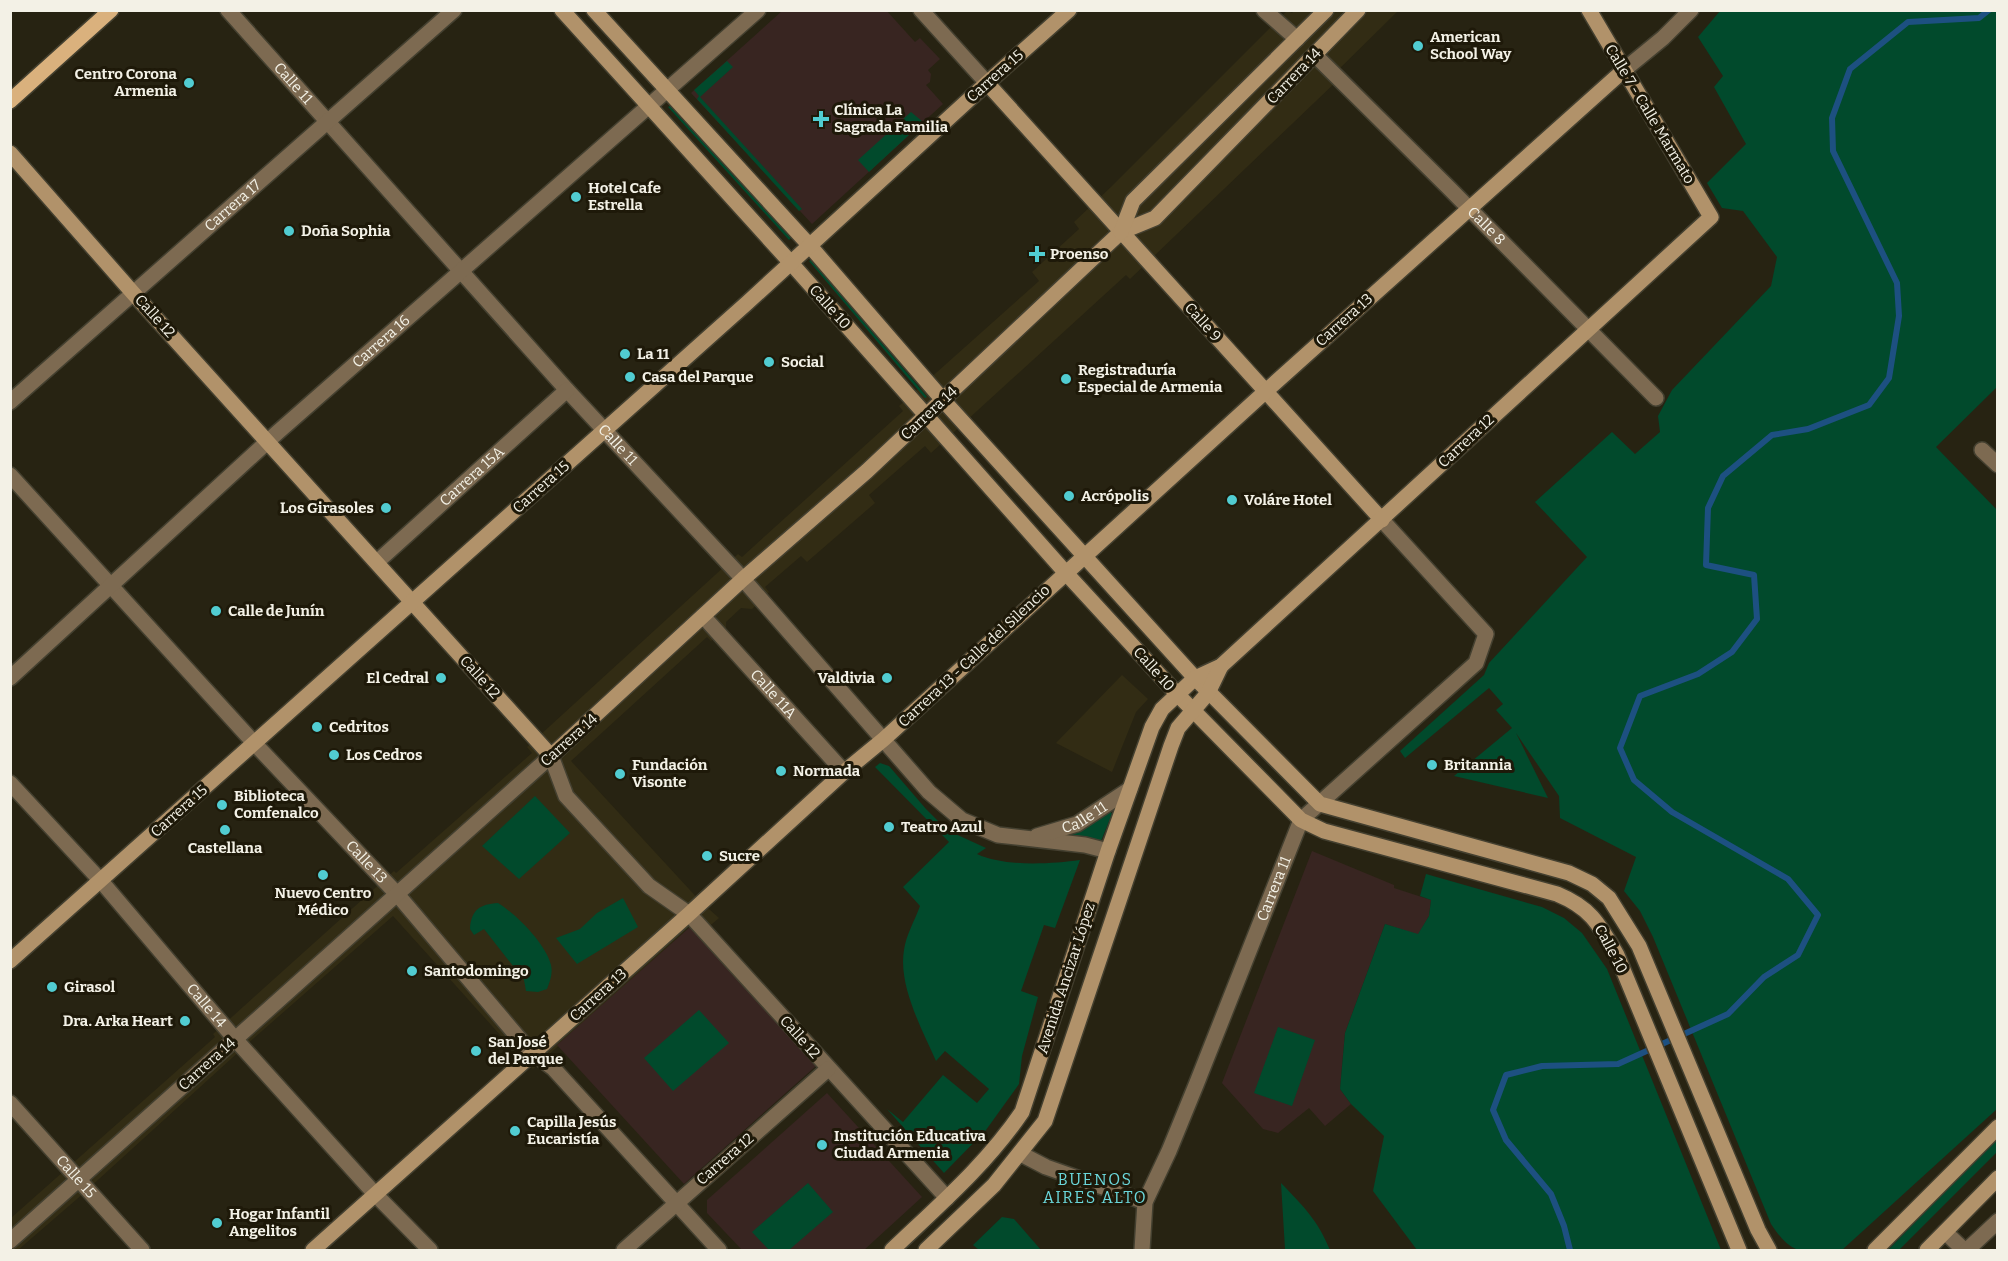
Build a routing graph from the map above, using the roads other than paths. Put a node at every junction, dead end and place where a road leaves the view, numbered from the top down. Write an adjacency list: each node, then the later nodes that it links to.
1 (111, 10): 19 (main road)
2 (228, 10): 21 (street, Calle 11)
3 (454, 10): 21 (street, Carrera 17)
4 (562, 10): 20 (street, Calle 10)
5 (594, 10): 18 (street, Calle 10)
6 (758, 10): 18 (street, Carrera 16)
7 (921, 10): 17 (street, Calle 9)
8 (1070, 10): 17 (street, Carrera 15)
9 (1264, 10): 14 (street)
10 (1326, 10): 14 (street, Carrera 14)
11 (1358, 10): 15 (street, Carrera 14)
12 (1589, 10): 16 (street, Calle 7 - Calle Marmato)
13 (1691, 10): 16 (street)
14 (1298, 39): 25 (street, Carrera 14)
15 (1314, 55): 23 (street, Calle 8); 25 (street, Carrera 14)
16 (1623, 70): 23 (street, Carrera 13); 24 (street, Calle 7 - Calle Marmato)
17 (987, 83): 25 (street, Calle 9); 26 (street, Carrera 15)
18 (667, 90): 20 (street, Carrera 16); 26 (street, Calle 10)
19 (10, 101)
20 (649, 106): 27 (street, Calle 10); 28 (street, Carrera 16)
21 (329, 122): 28 (street, Calle 11); 29 (street, Carrera 17)
22 (10, 153): 29 (street, Calle 12)
23 (1468, 208): 30 (street, Calle 8); 32 (street, Carrera 13)
24 (1711, 217): 30 (street, Carrera 12)
25 (1121, 232): 32 (street, Calle 9); 34 (street, Carrera 14)
26 (810, 246): 27 (street, Carrera 15); 34 (street, Calle 10)
27 (791, 263): 36 (street, Calle 10); 37 (street, Carrera 15)
28 (461, 271): 31 (street, Calle 11); 38 (street, Carrera 16)
29 (134, 293): 35 (street, Carrera 17); 38 (street, Calle 12)
30 (1587, 329): 33 (street, Calle 8); 42 (street, Carrera 12)
31 (567, 390): 37 (street, Calle 11); 44 (street, Carrera 15A)
32 (1266, 391): 42 (street, Calle 9); 43 (street, Carrera 13)
33 (1656, 398)
34 (943, 400): 36 (street, Carrera 14); 43 (street, Calle 10)
35 (10, 402)
36 (926, 416): 45 (street, Calle 10); 46 (street, Carrera 14)
37 (604, 431): 46 (street, Calle 11); 48 (street, Carrera 15)
38 (267, 441): 44 (street, Calle 12); 47 (street, Carrera 16)
39 (1982, 450): 40 (street)
40 (1998, 465)
41 (10, 475): 47 (street, Calle 13)
42 (1382, 520): 50 (street, Calle 9); 51 (street, Carrera 12)
43 (1085, 556): 45 (street, Carrera 13); 53 (street, Calle 10)
44 (377, 562): 48 (street, Calle 12)
45 (1065, 572): 55 (street, Calle 10); 57 (street, Carrera 13 - Calle del Silencio)
46 (743, 579): 49 (street, Carrera 14); 57 (street, Calle 11)
47 (110, 585): 52 (street, Carrera 16); 58 (street, Calle 13)
48 (413, 602): 58 (street, Carrera 15); 59 (street, Calle 12)
49 (703, 616): 59 (street, Carrera 14); 60 (street, Calle 11A)
50 (1486, 634): 63 (street, Carrera 11)
51 (1221, 666): 53 (street, Carrera 12); 54 (street, Carrera 12)
52 (10, 678)
53 (1195, 678): 54 (street, Calle 10); 55 (street, Avenida Ancizar López)
54 (1208, 693): 56 (street, Avenida Ancizar López); 63 (street, Calle 10)
55 (1178, 695): 56 (street, Calle 10); 62 (street, Avenida Ancizar López)
56 (1192, 709): 64 (street, Calle 10); 76 (street, Avenida Ancizar López)
57 (884, 739): 60 (street, Carrera 13); 65 (street, Calle 11)
58 (255, 744): 67 (street, Carrera 15); 68 (street, Calle 13)
59 (551, 756): 68 (street, Carrera 14); 69 (street, Calle 12)
60 (844, 772): 69 (street, Carrera 13)
61 (10, 783): 67 (street, Calle 14)
62 (1130, 789): 65 (street, Calle 11); 66 (street, Avenida Ancizar López)
63 (1320, 804): 64 (street, Carrera 11); 95 (street, Calle 10)
64 (1301, 820): 81 (street, Carrera 11); 94 (street, Calle 10)
65 (1033, 838): 66 (street, Calle 11)
66 (1108, 852): 80 (street, Avenida Ancizar López)
67 (101, 881): 70 (street, Carrera 15); 71 (street, Calle 14)
68 (397, 894): 71 (street, Carrera 14); 72 (street, Calle 13)
69 (689, 914): 72 (street, Carrera 13); 73 (street, Calle 12)
70 (10, 961)
71 (235, 1039): 78 (street, Carrera 14); 79 (street, Calle 14)
72 (532, 1054): 79 (street, Carrera 13); 82 (street, Calle 13)
73 (828, 1069): 80 (street, Calle 12); 82 (street, Carrera 12)
74 (10, 1103): 78 (street, Calle 15)
75 (1998, 1127): 96 (street)
76 (1021, 1154): 81 (street); 92 (street, Avenida Ancizar López)
77 (1998, 1178): 84 (street)
78 (80, 1179): 85 (street, Carrera 14); 86 (street, Calle 15)
79 (375, 1194): 87 (street, Carrera 13); 88 (street, Calle 14)
80 (947, 1198): 91 (street, Avenida Ancizar López)
81 (1145, 1202): 93 (street)
82 (675, 1203): 89 (street, Carrera 12); 90 (street, Calle 13)
83 (1998, 1221): 98 (street)
84 (1945, 1232): 97 (street); 98 (street)
85 (10, 1241)
86 (142, 1251)
87 (313, 1251)
88 (430, 1251)
89 (624, 1251)
90 (719, 1251)
91 (892, 1251)
92 (926, 1251)
93 (1142, 1251)
94 (1739, 1251)
95 (1769, 1251)
96 (1875, 1251)
97 (1927, 1251)
98 (1966, 1251)

